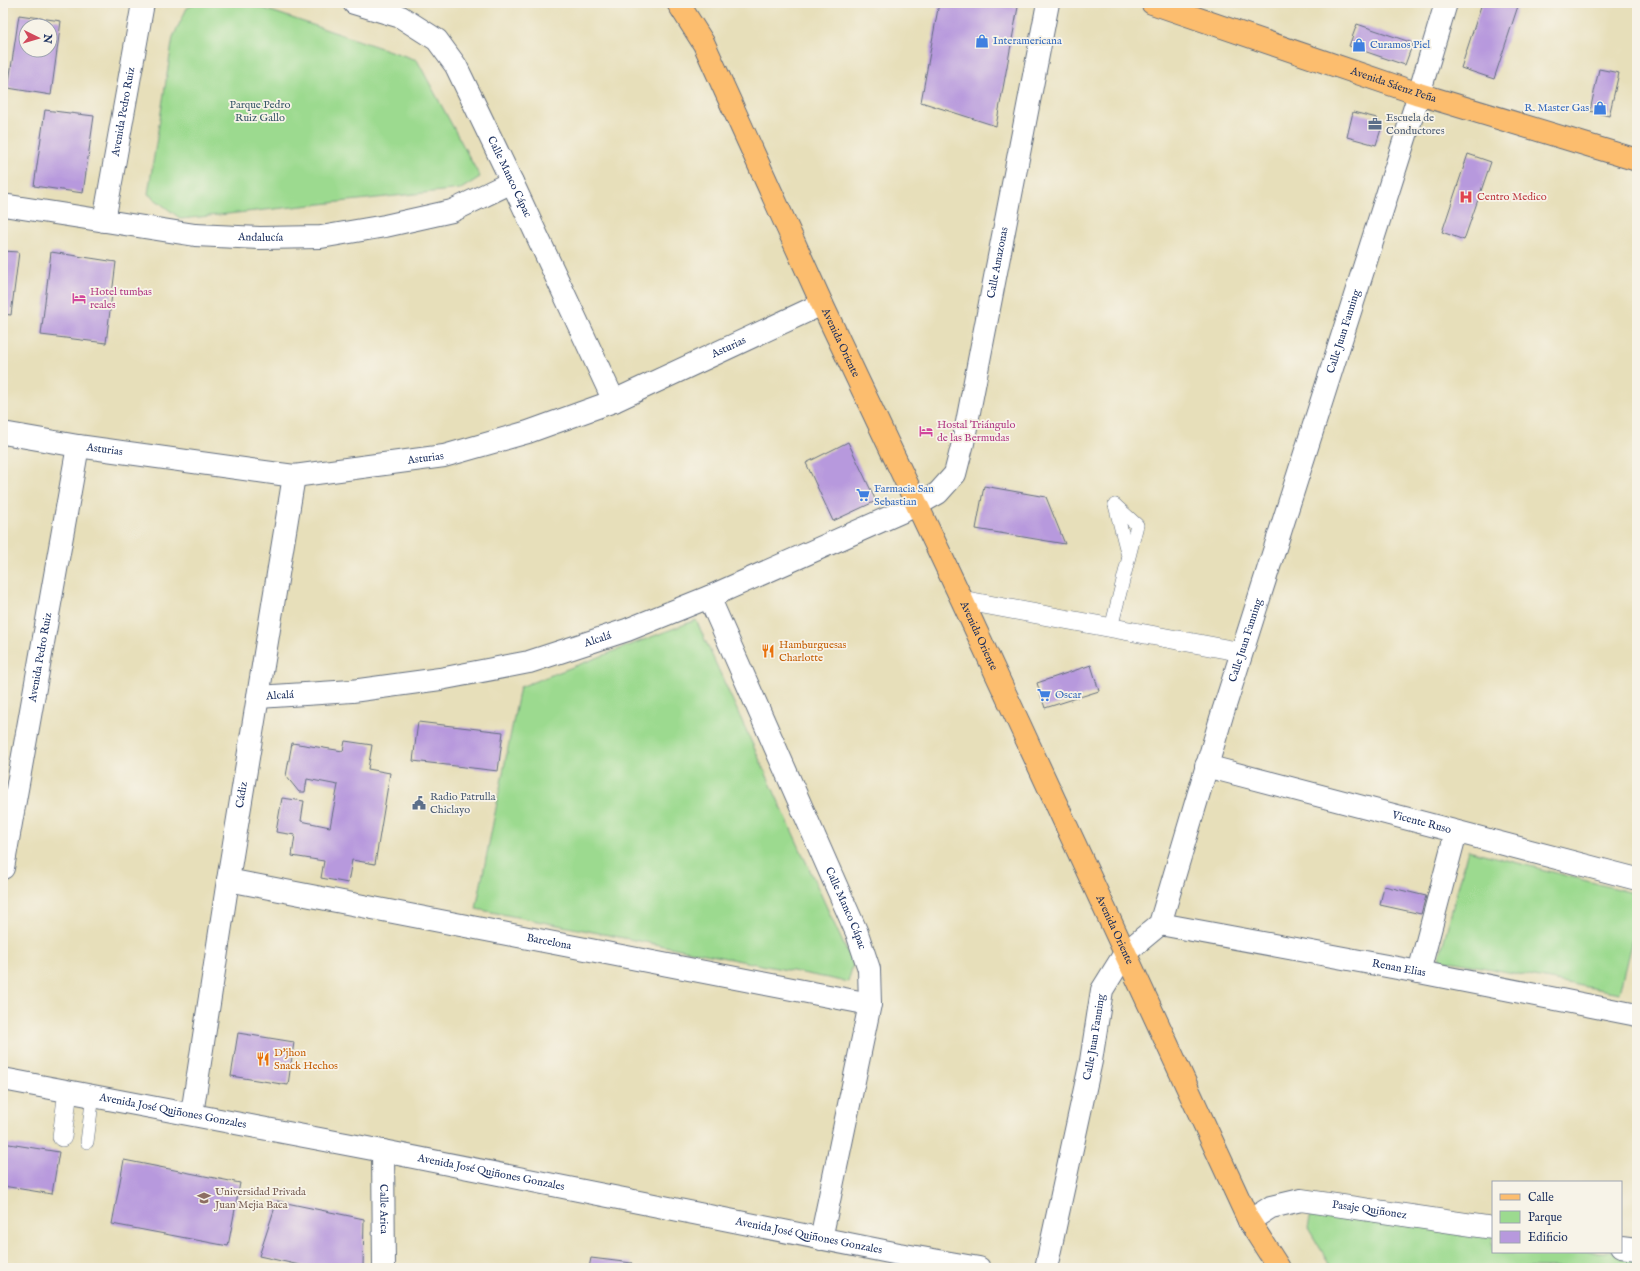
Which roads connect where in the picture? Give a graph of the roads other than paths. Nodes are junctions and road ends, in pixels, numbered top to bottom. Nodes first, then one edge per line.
1 (143, 3) edge
2 (354, 3) edge
3 (678, 3) edge
4 (1048, 3) edge
5 (1152, 3) edge
6 (1446, 3) edge
7 (1419, 94) junction
8 (1637, 160) edge
9 (512, 182) junction
10 (3, 205) edge
11 (104, 221) junction
12 (822, 304) junction
13 (614, 401) junction
14 (3, 433) edge
15 (78, 446) junction
16 (294, 476) junction
17 (917, 505) junction
18 (1129, 557) dead end
19 (709, 597) junction
20 (962, 600) junction
21 (1111, 628) junction
22 (1242, 652) junction
23 (258, 697) junction
24 (1206, 766) junction
25 (1456, 832) junction
26 (6, 836) edge
27 (3, 868) edge
28 (1637, 879) edge
29 (228, 880) junction
30 (1160, 924) junction
31 (1125, 953) junction
32 (1419, 972) junction
33 (870, 1004) junction
34 (1637, 1016) edge
35 (3, 1078) edge
36 (68, 1091) junction
37 (93, 1095) junction
38 (192, 1114) junction
39 (62, 1137) dead end
40 (87, 1142) dead end
41 (383, 1151) junction
42 (1250, 1220) junction
43 (1492, 1228) edge
44 (821, 1239) junction
45 (1622, 1247) edge
46 (1637, 1250) edge
47 (898, 1261) edge
48 (384, 1268) edge
49 (979, 1268) edge
50 (1046, 1268) edge
51 (1279, 1268) edge

1 - 11 street, Avenida Pedro Ruiz
2 - 9 street, Calle Manco Cápac
3 - 12 main road, Avenida Oriente
4 - 17 street, Calle Amazonas
5 - 7 main road, Avenida Sáenz Peña
6 - 7 street, Calle Juan Fanning
7 - 8 main road, Avenida Sáenz Peña
7 - 22 street, Calle Juan Fanning
9 - 11 street, Andalucía
9 - 13 street, Calle Manco Cápac
10 - 11 street, Andalucía
12 - 13 street, Asturias
12 - 17 main road, Avenida Oriente
13 - 16 street, Asturias
14 - 15 street, Asturias
15 - 16 street, Asturias
15 - 26 street, Avenida Pedro Ruiz
16 - 23 street, Cádiz
17 - 19 street, Alcalá
17 - 20 main road, Avenida Oriente
18 - 21 lane
19 - 23 street, Alcalá
19 - 33 street, Calle Manco Cápac
20 - 21 street
20 - 31 main road, Avenida Oriente
21 - 22 street
22 - 24 street, Calle Juan Fanning
23 - 29 street, Cádiz
24 - 25 street, Vicente Ruso
24 - 30 street, Calle Juan Fanning
25 - 28 street, Vicente Ruso
25 - 32 street
26 - 27 street, Avenida Pedro Ruiz
29 - 33 street, Barcelona
29 - 38 street, Cádiz
30 - 31 street, Calle Juan Fanning
30 - 32 street, Renan Elias
31 - 42 main road, Avenida Oriente
31 - 50 street, Calle Juan Fanning
32 - 34 street, Renan Elias
33 - 44 street, Calle Manco Cápac
35 - 36 street, Avenida José Quiñones Gonzales
36 - 37 street, Avenida José Quiñones Gonzales
36 - 39 street
37 - 38 street, Avenida José Quiñones Gonzales
37 - 40 lane
38 - 41 street, Avenida José Quiñones Gonzales
41 - 44 street, Avenida José Quiñones Gonzales
41 - 48 street, Calle Arica
42 - 43 street, Pasaje Quiñonez
42 - 51 main road, Avenida Oriente
44 - 47 street, Avenida José Quiñones Gonzales
45 - 46 street
47 - 49 street, Avenida José Quiñones Gonzales

